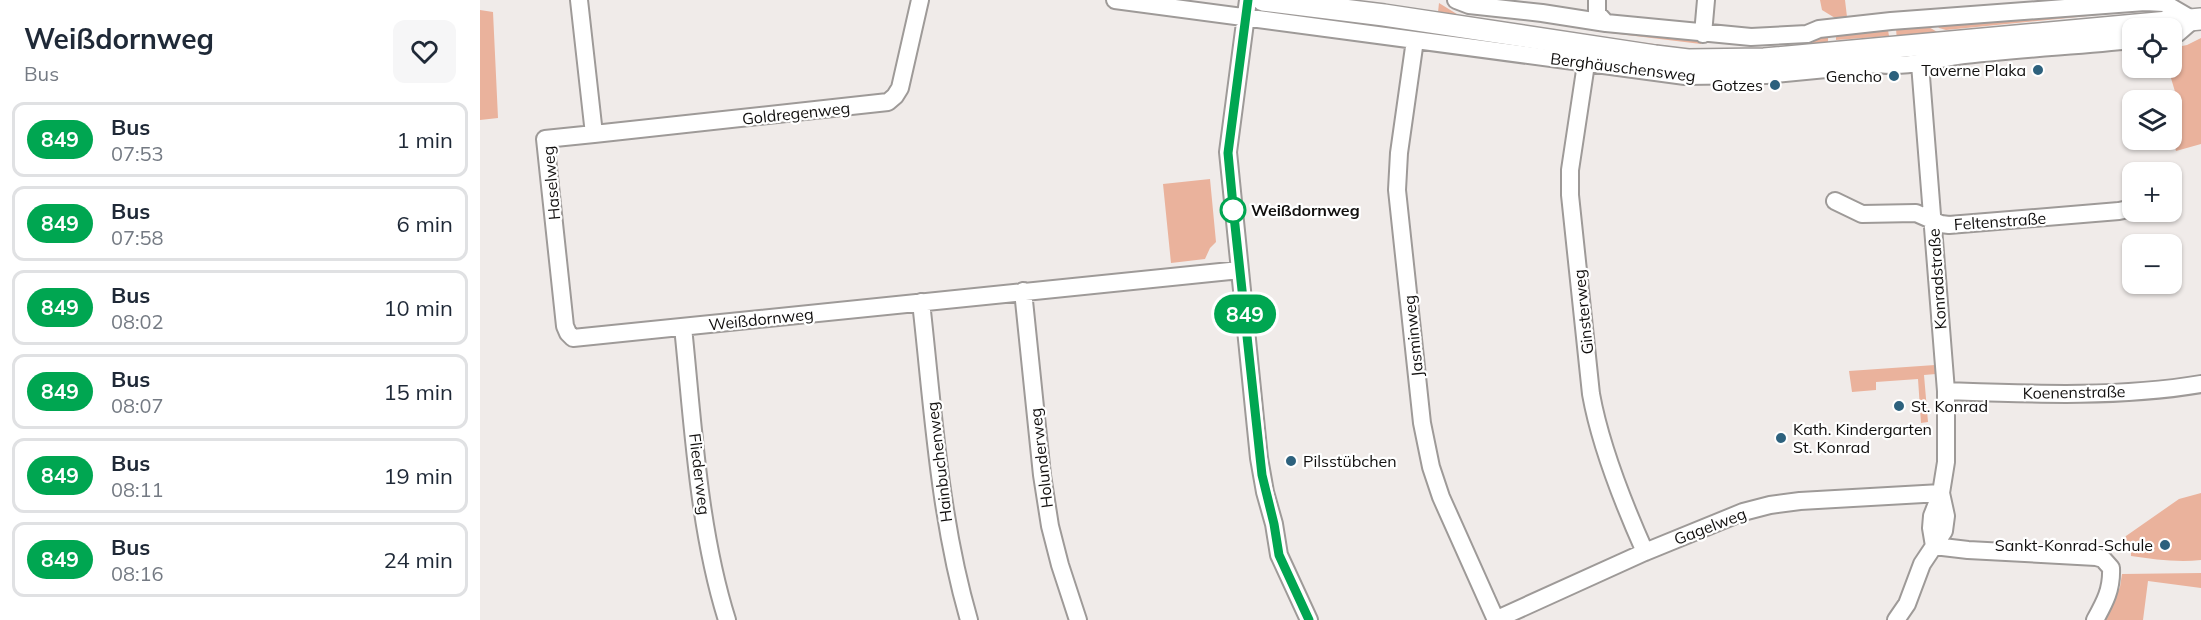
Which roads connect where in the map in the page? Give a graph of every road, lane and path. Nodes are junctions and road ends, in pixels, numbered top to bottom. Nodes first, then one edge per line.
1 (579, 0) edge
2 (920, 0) edge
3 (1114, 0) edge
4 (1248, 0) edge
5 (1263, 0) edge
6 (1456, 0) edge
7 (1597, 0) edge
8 (1707, 0) edge
9 (2191, 16) edge
10 (1245, 17) junction
11 (1606, 23) junction
12 (1703, 34) junction
13 (1415, 40) junction
14 (2122, 41) edge
15 (1586, 64) junction
16 (1920, 64) junction
17 (594, 134) junction
18 (1835, 201) dead end
19 (2122, 211) edge
20 (1932, 221) junction
21 (1240, 270) junction
22 (1023, 291) junction
23 (921, 302) junction
24 (683, 327) junction
25 (570, 336) joint
26 (2201, 384) edge
27 (1946, 391) junction
28 (1941, 493) junction
29 (1934, 546) junction
30 (1645, 552) junction
31 (727, 620) edge
32 (969, 620) edge
33 (1078, 620) edge
34 (1310, 620) edge
35 (1495, 620) edge
36 (1896, 620) edge
37 (2095, 620) edge

1 - 17 street
2 - 17 street, Goldregenweg
3 - 10 street, Berghäuschensweg
4 - 10 street
5 - 9 main road, Berghäuschensweg
6 - 11 street
7 - 11 street
8 - 12 street
9 - 12 street
10 - 13 street, Berghäuschensweg
10 - 21 street
11 - 12 street
13 - 15 street, Berghäuschensweg
13 - 35 street, Jasminweg
14 - 16 street, Berghäuschensweg
15 - 16 street, Berghäuschensweg
15 - 30 street, Ginsterweg
16 - 20 street, Konradstraße
17 - 25 street, Haselweg
18 - 20 street, Feltenstraße
19 - 20 street, Feltenstraße
20 - 27 street, Konradstraße
21 - 22 street, Weißdornweg
21 - 34 street
22 - 23 street, Weißdornweg
22 - 33 street, Holunderweg
23 - 24 street, Weißdornweg
23 - 32 street, Hainbuchenweg
24 - 25 street, Weißdornweg
24 - 31 street, Fliederweg
26 - 27 street, Koenenstraße
27 - 28 street, Konradstraße
28 - 29 street, Konradstraße
28 - 30 street, Gagelweg
29 - 36 street, Konradstraße
29 - 37 street
30 - 35 street, Gagelweg

